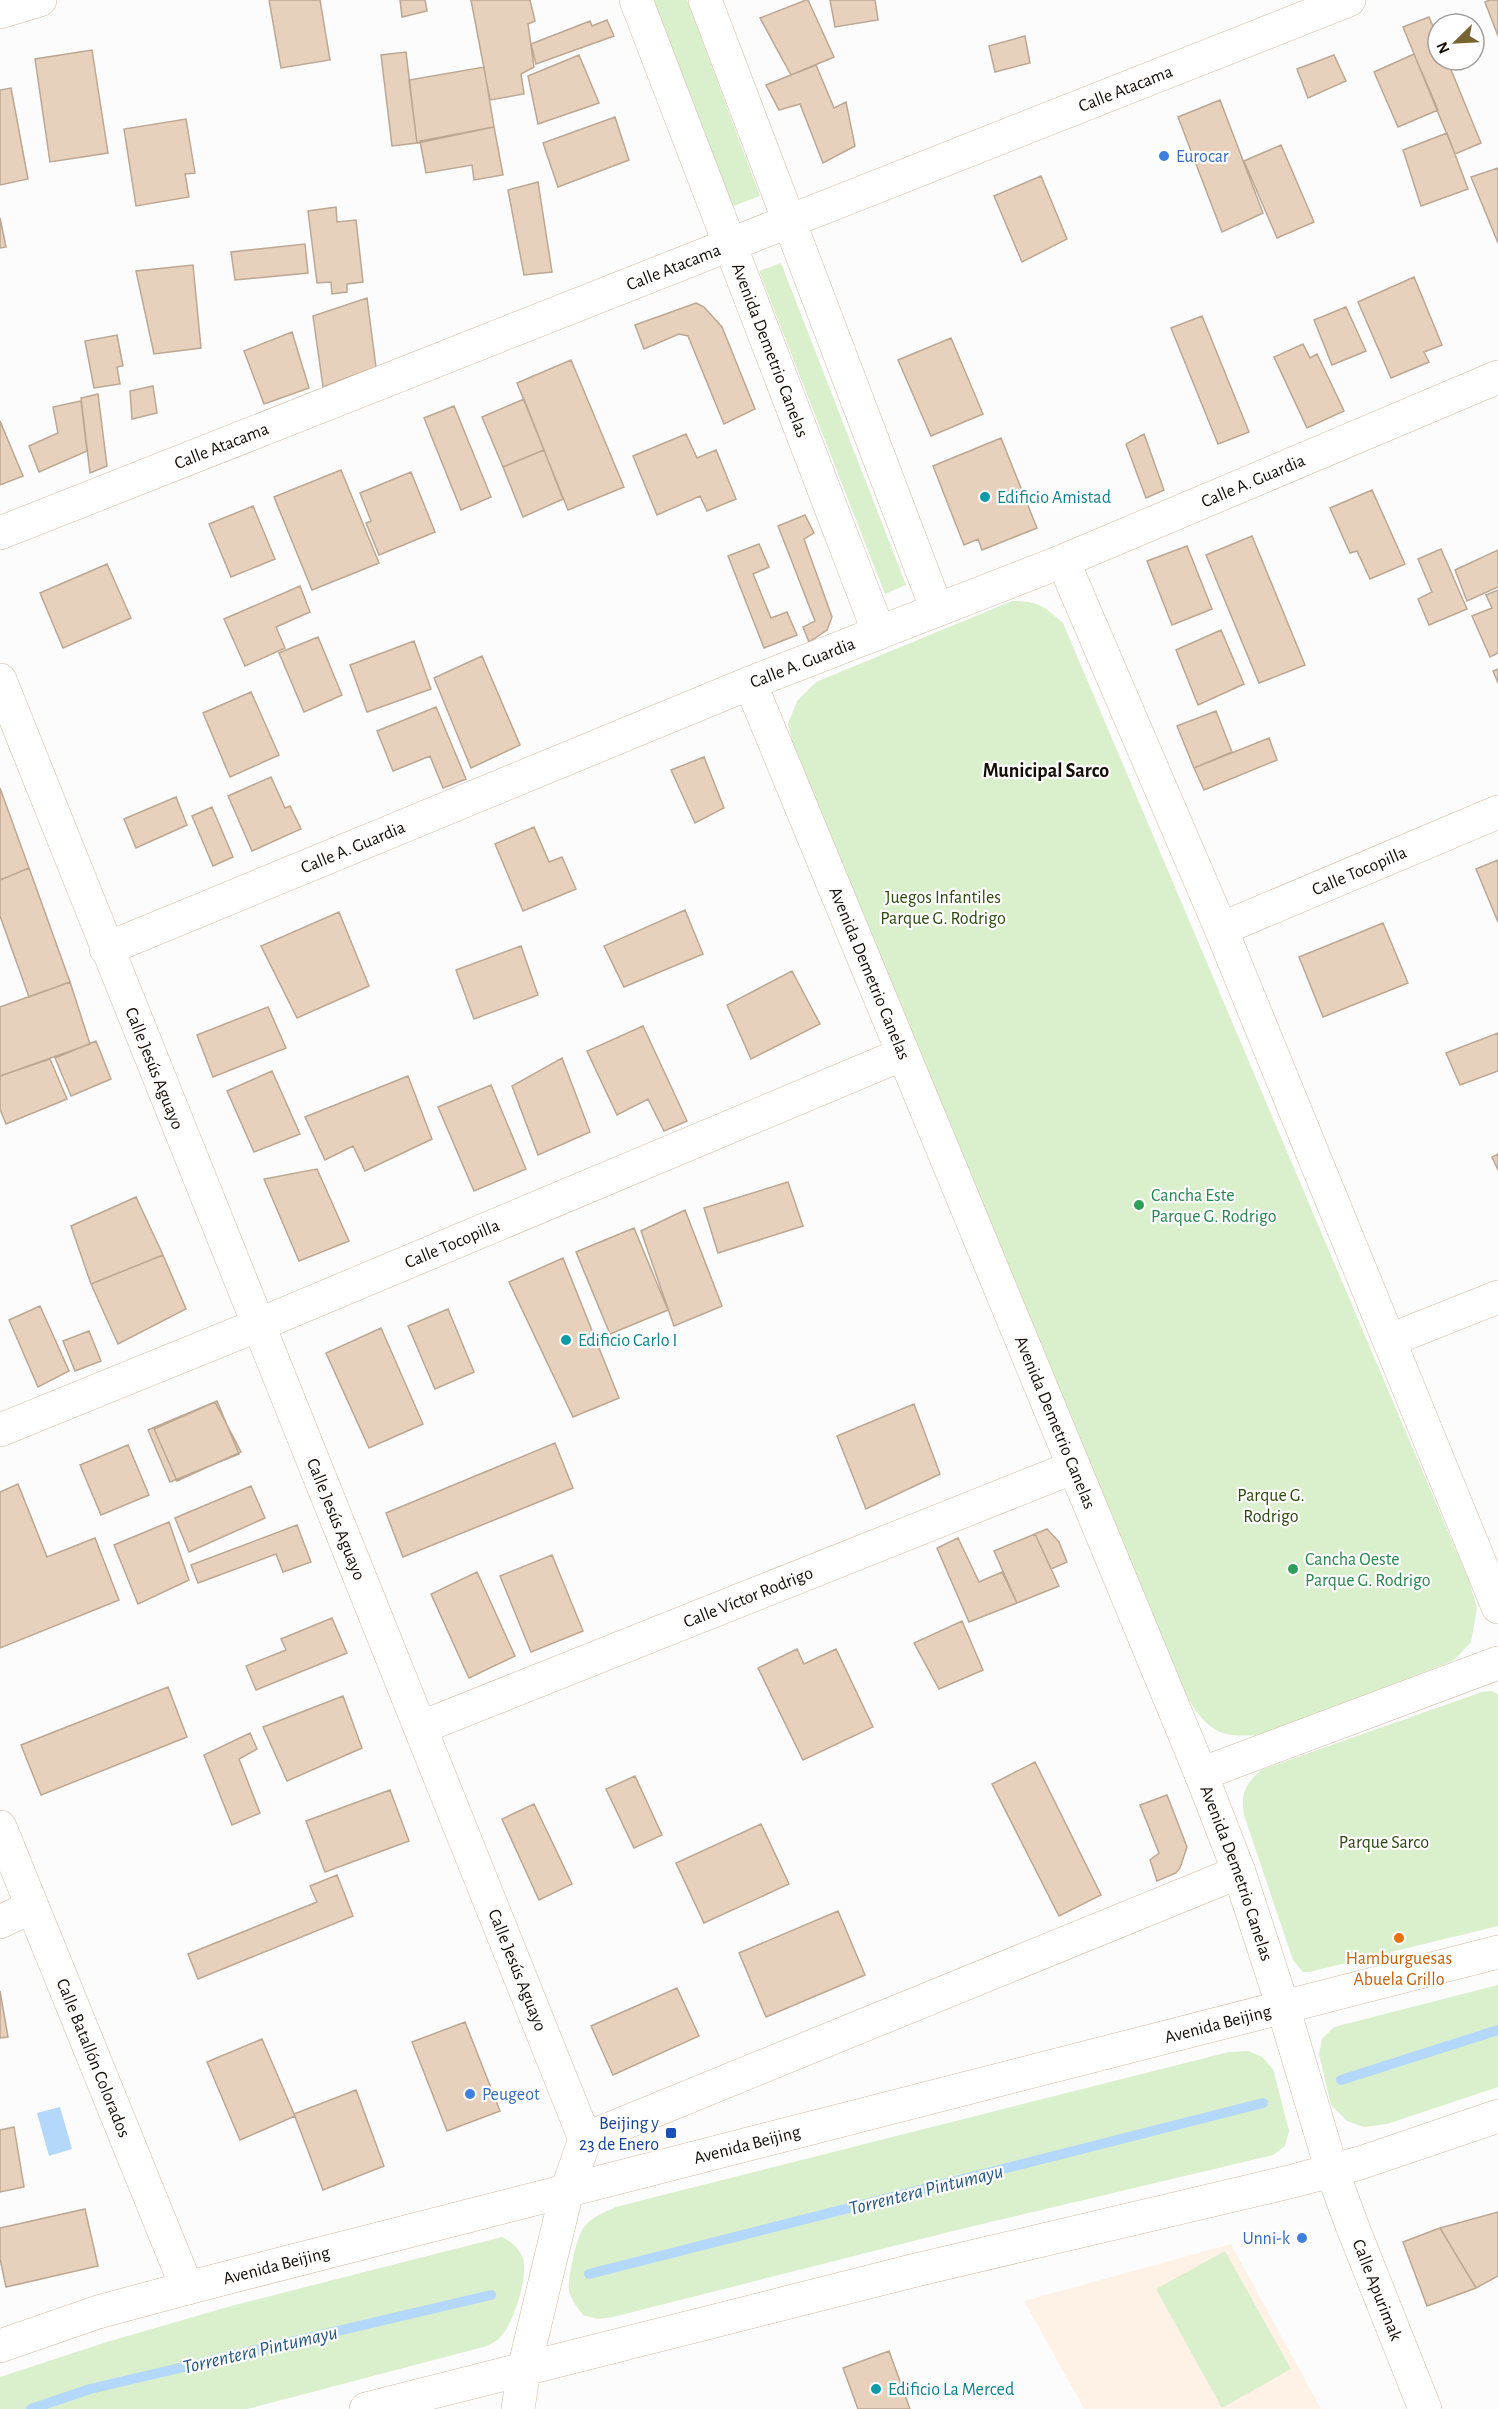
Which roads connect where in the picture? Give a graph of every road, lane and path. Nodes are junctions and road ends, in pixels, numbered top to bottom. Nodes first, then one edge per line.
1 (40, 0) edge
2 (636, 0) edge
3 (705, 0) edge
4 (1349, 0) edge
5 (0, 12) edge
6 (789, 221) junction
7 (730, 244) junction
8 (1498, 377) edge
9 (0, 533) edge
10 (1063, 561) junction
11 (937, 610) junction
12 (879, 633) junction
13 (0, 680) edge
14 (750, 683) junction
15 (1498, 812) edge
16 (1221, 929) junction
17 (106, 948) junction
18 (903, 1054) junction
19 (1498, 1297) edge
20 (258, 1325) junction
21 (1390, 1340) junction
22 (0, 1430) edge
23 (1074, 1467) junction
24 (1498, 1607) edge
25 (1498, 1663) edge
26 (422, 1727) junction
27 (1201, 1774) junction
28 (0, 1827) edge
29 (1239, 1872) junction
30 (31, 1907) junction
31 (0, 1922) edge
32 (1498, 1952) edge
33 (1283, 2007) junction
34 (1498, 2116) edge
35 (585, 2139) junction
36 (1332, 2171) junction
37 (567, 2191) junction
38 (187, 2288) junction
39 (0, 2346) edge
40 (524, 2369) junction
41 (366, 2409) edge
42 (518, 2409) edge
43 (1425, 2409) edge

1 - 5 street
2 - 7 street, Avenida Demetrio Canelas
3 - 6 street
4 - 6 street, Calle Atacama
6 - 7 street, Calle Atacama
6 - 11 street
7 - 9 street, Calle Atacama
7 - 12 street, Avenida Demetrio Canelas
8 - 10 street, Calle A. Guardia
10 - 11 street, Calle A. Guardia
10 - 16 street
11 - 12 street, Calle A. Guardia
12 - 14 street, Calle A. Guardia
13 - 17 street, Calle Jesús Aguayo
14 - 17 street, Calle A. Guardia
14 - 18 street, Avenida Demetrio Canelas
15 - 16 street, Calle Tocopilla
16 - 21 street
17 - 20 street, Calle Jesús Aguayo
18 - 20 street, Calle Tocopilla
18 - 23 street, Avenida Demetrio Canelas
19 - 21 street
20 - 22 street, Calle Tocopilla
20 - 26 street, Calle Jesús Aguayo
21 - 24 street
23 - 26 street, Calle Víctor Rodrigo
23 - 27 street, Avenida Demetrio Canelas
25 - 27 street
26 - 35 street, Calle Jesús Aguayo
27 - 29 street, Avenida Demetrio Canelas
28 - 30 street, Calle Batallón Colorados
29 - 33 street, Avenida Demetrio Canelas
29 - 35 street
30 - 31 street
30 - 38 street, Calle Batallón Colorados
32 - 33 street, Avenida Beijing
33 - 36 street, Avenida Demetrio Canelas
33 - 37 street, Avenida Beijing
34 - 36 street
35 - 37 street
36 - 40 street
36 - 43 street, Calle Apurimak
37 - 38 street, Avenida Beijing
37 - 40 street
38 - 39 street, Avenida Beijing
40 - 41 street
40 - 42 street

